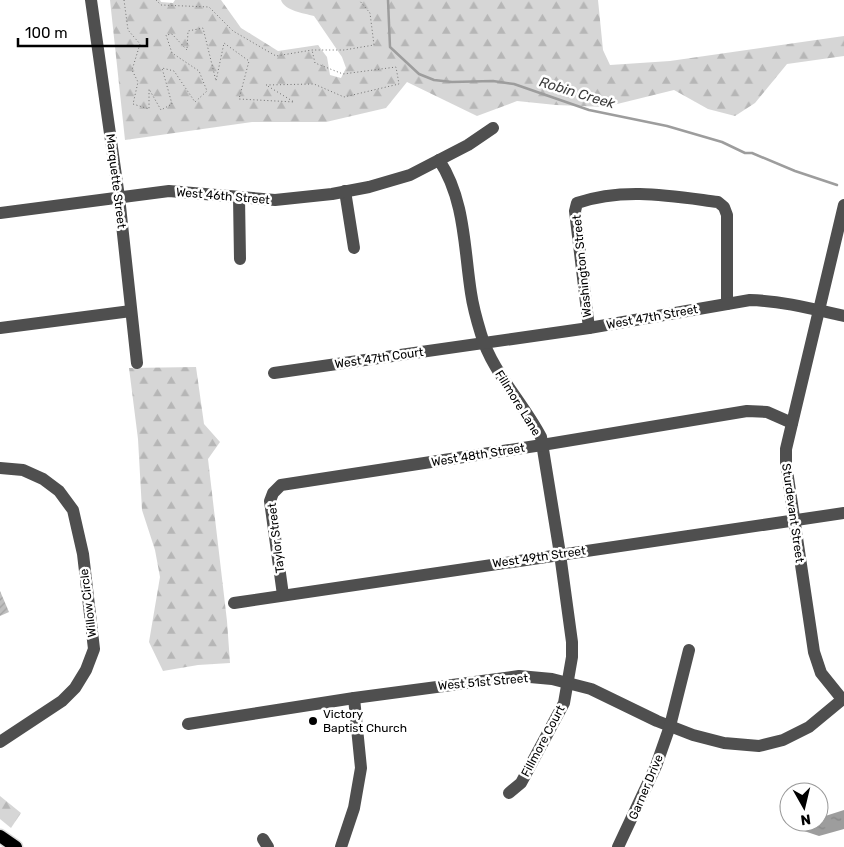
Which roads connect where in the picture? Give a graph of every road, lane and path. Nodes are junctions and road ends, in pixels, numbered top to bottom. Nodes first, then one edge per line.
1 (91, 0) edge
2 (124, 0) edge
3 (156, 0) edge
4 (359, 0) edge
5 (312, 50) junction
6 (493, 128) dead end
7 (439, 160) junction
8 (346, 191) junction
9 (119, 197) junction
10 (239, 197) junction
11 (844, 205) edge
12 (0, 213) edge
13 (354, 248) dead end
14 (240, 259) dead end
15 (727, 304) junction
16 (818, 310) junction
17 (131, 311) junction
18 (844, 316) edge
19 (0, 328) edge
20 (589, 328) junction
21 (485, 343) junction
22 (137, 363) dead end
23 (274, 373) dead end
24 (792, 423) junction
25 (542, 445) junction
26 (0, 468) edge
27 (281, 485) joint
28 (844, 512) edge
29 (794, 519) junction
30 (560, 554) junction
31 (283, 595) junction
32 (234, 603) dead end
33 (689, 650) dead end
34 (569, 683) junction
35 (354, 698) junction
36 (843, 698) edge
37 (188, 724) dead end
38 (670, 726) junction
39 (0, 742) edge
40 (508, 793) dead end
41 (0, 836) edge
42 (16, 847) edge
43 (341, 847) edge
44 (618, 847) edge

1 - 9 street, Marquette Street
2 - 5 path
3 - 5 path
4 - 5 path
6 - 7 street, West 46th Street
7 - 8 street, West 46th Street
7 - 21 street, Fillmore Lane
8 - 10 street, West 46th Street
8 - 13 street
9 - 10 street, West 46th Street
9 - 12 street, West 46th Street
9 - 17 street, Marquette Street
10 - 14 street
11 - 16 street, Sturdevant Street
15 - 16 street, West 47th Street
15 - 20 street, West 47th Street
15 - 20 street, Washington Street
16 - 18 street, West 47th Street
16 - 24 street, Sturdevant Street
17 - 19 street
17 - 22 street, Marquette Street
20 - 21 street, West 47th Street
21 - 23 street, West 47th Court
21 - 25 street, Fillmore Lane
24 - 25 street, West 48th Street
24 - 29 street, Sturdevant Street
25 - 27 street, West 48th Street
25 - 30 street, Fillmore Lane
26 - 39 street, Willow Circle
27 - 31 street, Taylor Street
28 - 29 street, West 49th Street
29 - 30 street, West 49th Street
29 - 36 street, Sturdevant Street
30 - 31 street, West 49th Street
30 - 34 street, Fillmore Lane
31 - 32 street, West 49th Street
33 - 38 street, Garner Drive
34 - 35 street, West 51st Street
34 - 38 street, West 51st Street
34 - 40 street, Fillmore Court
35 - 37 street, West 51st Street
35 - 43 street
36 - 38 street, West 51st Street
38 - 44 street, Garner Drive
41 - 42 main road

